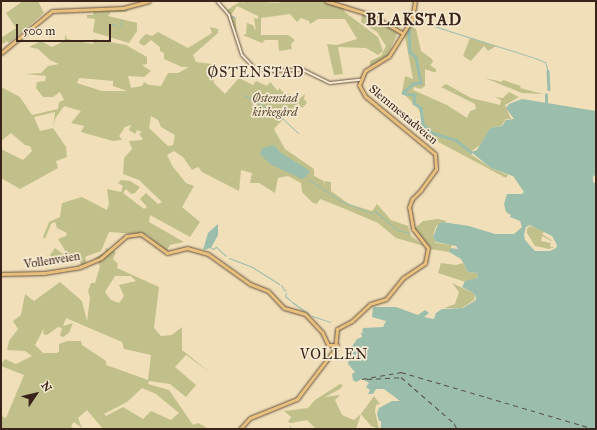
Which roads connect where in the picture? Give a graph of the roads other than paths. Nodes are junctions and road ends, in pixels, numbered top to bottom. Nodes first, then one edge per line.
1 (149, 1) edge
2 (217, 1) edge
3 (326, 1) edge
4 (415, 1) edge
5 (402, 33) junction
6 (1, 53) edge
7 (358, 81) junction
8 (1, 274) edge
9 (337, 345) junction
10 (240, 429) edge

1 - 6 main road
2 - 7 street
3 - 5 main road
4 - 5 main road, Slemmestadveien
5 - 7 main road, Slemmestadveien
7 - 9 main road, Slemmestadveien
8 - 9 main road, Vollenveien
9 - 10 main road, Slemmestadveien

